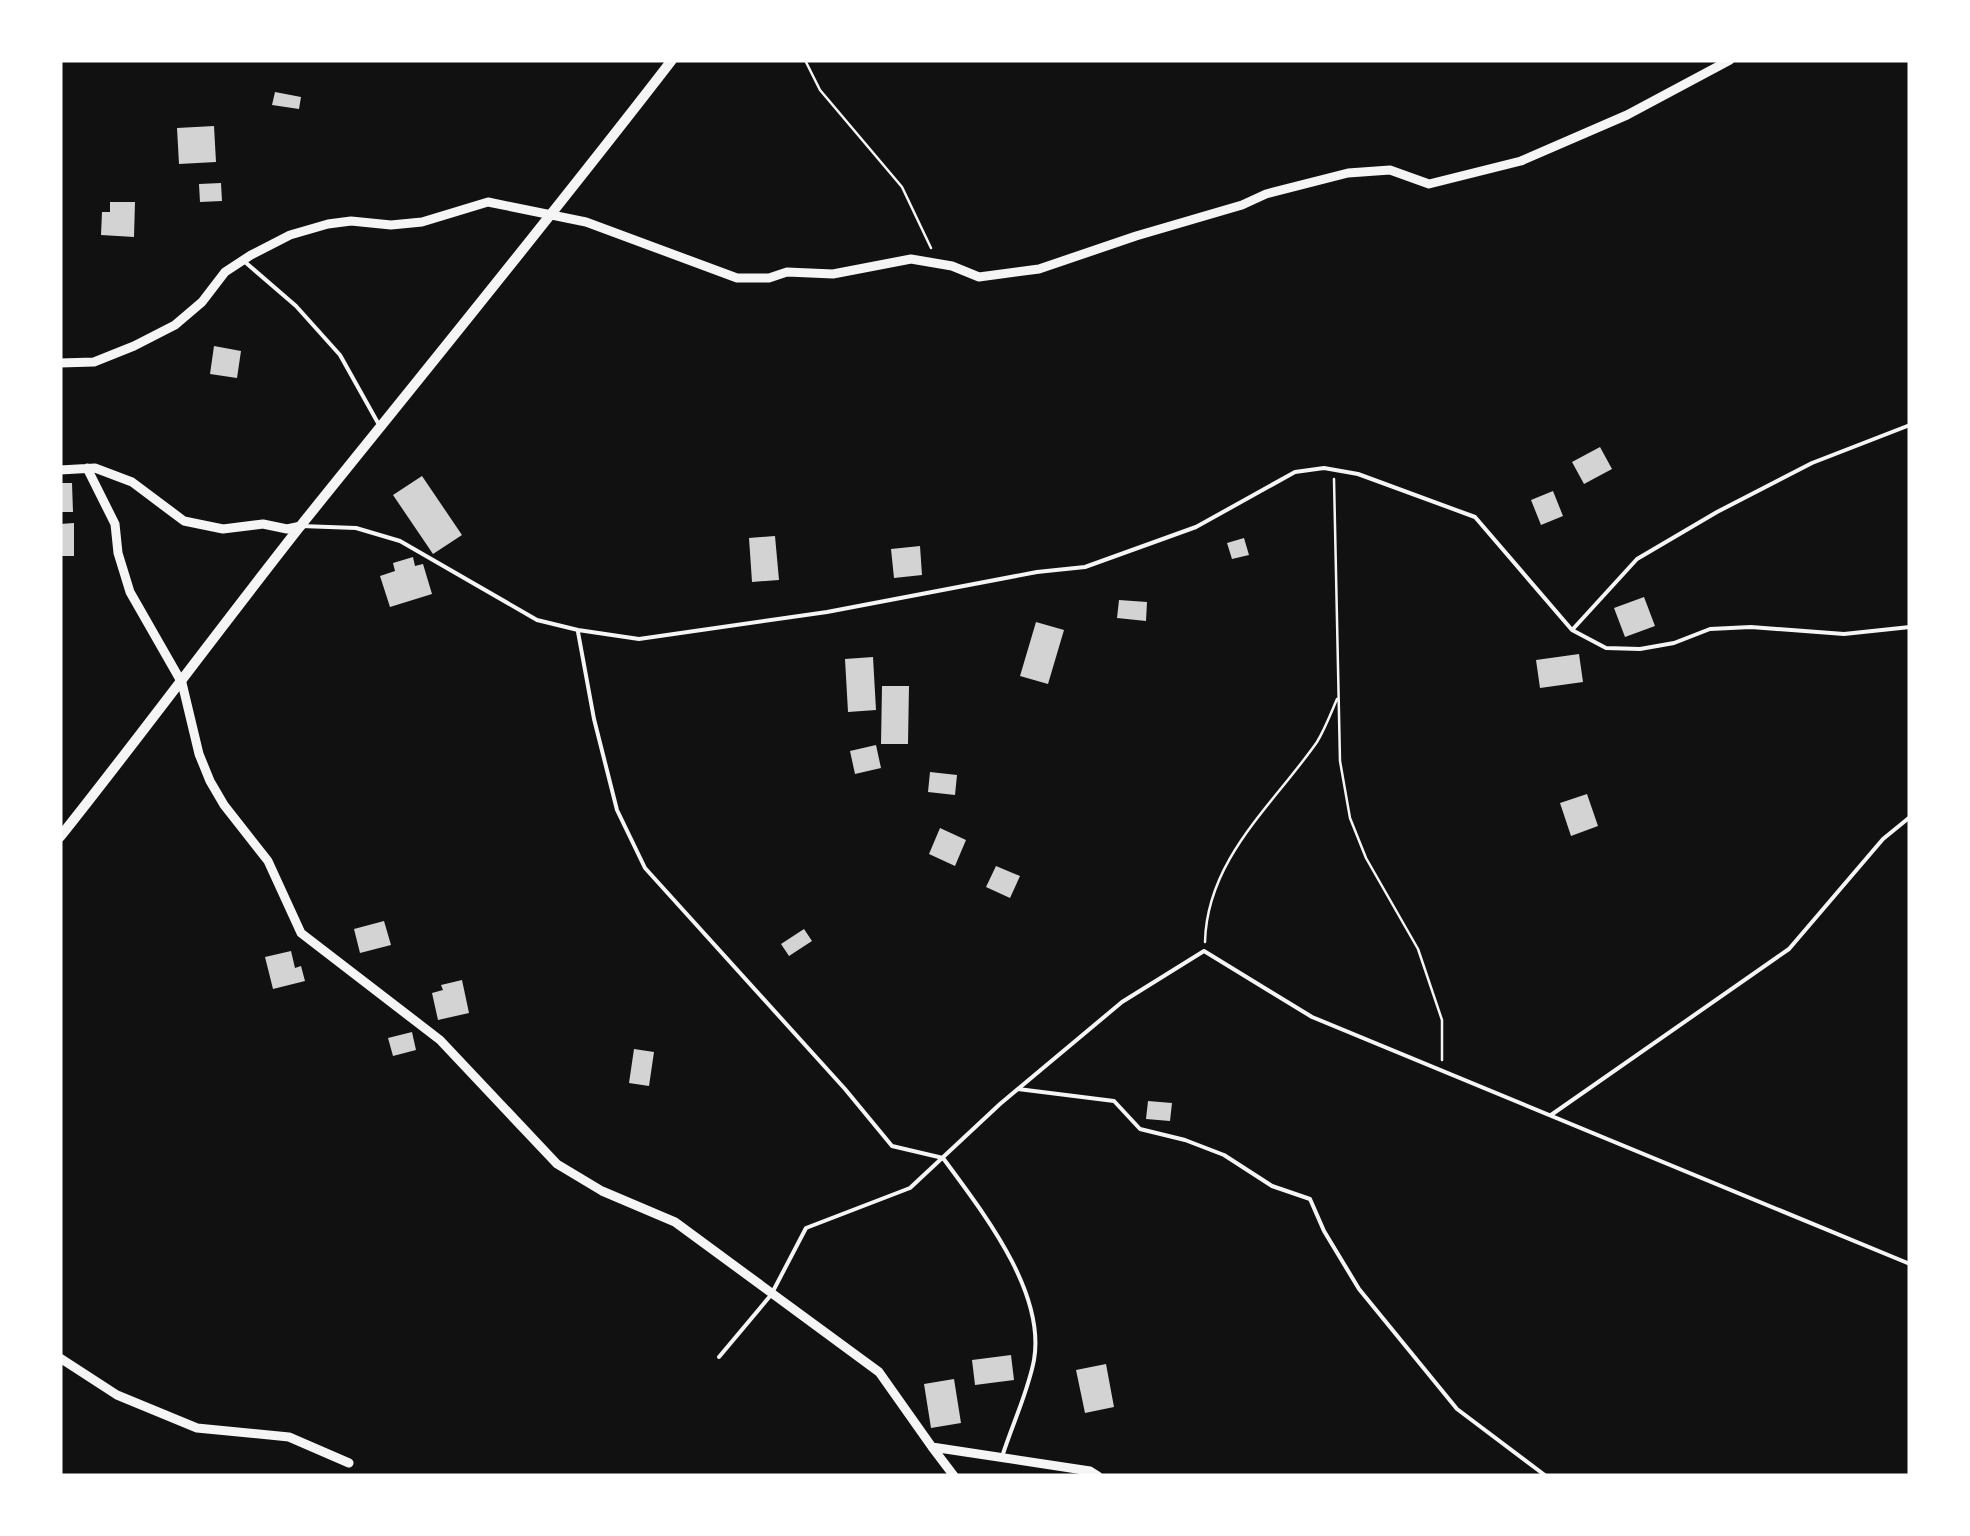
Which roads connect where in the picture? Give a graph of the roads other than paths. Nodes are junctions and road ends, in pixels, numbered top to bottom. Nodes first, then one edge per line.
1 (672, 60) edge
2 (1730, 60) edge
3 (552, 217) junction
4 (243, 260) junction
5 (60, 363) edge
6 (1910, 425) edge
7 (380, 427) junction
8 (86, 468) junction
9 (60, 470) edge
10 (301, 526) junction
11 (1910, 627) edge
12 (578, 630) junction
13 (1572, 630) junction
14 (182, 683) junction
15 (1910, 817) edge
16 (60, 837) edge
17 (1018, 1089) junction
18 (1550, 1116) junction
19 (943, 1158) junction
20 (1910, 1264) edge
21 (771, 1295) junction
22 (718, 1357) dead end
23 (60, 1358) edge
24 (932, 1448) junction
25 (1002, 1456) junction
26 (349, 1463) dead end
27 (954, 1476) edge
28 (1098, 1476) edge
29 (1546, 1476) edge

1 - 3 street
2 - 3 street
3 - 4 street
3 - 7 street
4 - 5 street
4 - 7 lane
6 - 13 lane
7 - 10 street
8 - 9 street
8 - 10 street
8 - 14 street
10 - 12 lane
10 - 14 street
11 - 13 lane
12 - 13 lane
12 - 19 lane
14 - 16 street
14 - 21 street
15 - 18 lane
17 - 18 lane
17 - 19 lane
17 - 29 lane
18 - 20 lane
19 - 21 lane
19 - 25 lane
21 - 22 lane
21 - 24 street
23 - 26 street
24 - 25 street
24 - 27 street
25 - 28 street

